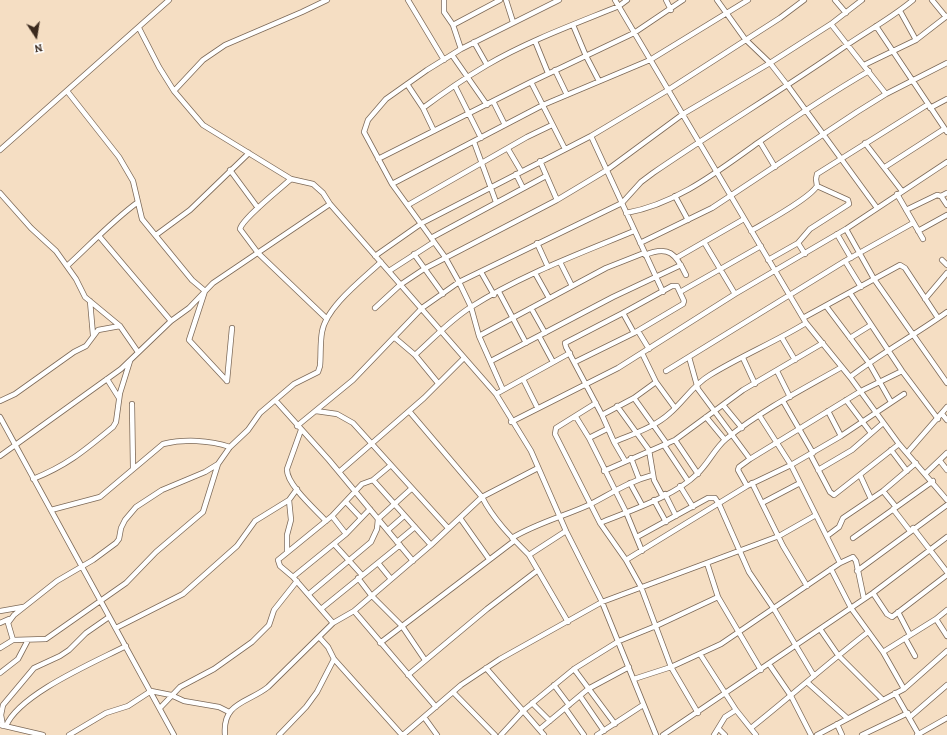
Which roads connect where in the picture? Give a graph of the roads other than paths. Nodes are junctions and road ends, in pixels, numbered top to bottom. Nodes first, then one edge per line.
1 (169, 0) edge
2 (327, 0) edge
3 (408, 0) edge
4 (444, 0) edge
5 (500, 0) edge
6 (506, 0) edge
7 (558, 0) edge
8 (615, 0) edge
9 (627, 0) edge
10 (666, 0) edge
11 (683, 0) edge
12 (717, 0) edge
13 (748, 0) edge
14 (804, 0) edge
15 (835, 0) edge
16 (862, 0) edge
17 (913, 0) edge
18 (932, 0) edge
19 (619, 6) junction
20 (671, 10) junction
21 (900, 11) junction
22 (846, 13) junction
23 (727, 14) junction
24 (946, 17) edge
25 (513, 22) junction
26 (831, 24) junction
27 (453, 25) junction
28 (573, 25) junction
29 (876, 26) junction
30 (138, 28) junction
31 (634, 33) junction
32 (745, 39) junction
33 (916, 40) junction
34 (535, 41) junction
35 (474, 42) junction
36 (849, 44) junction
37 (461, 49) junction
38 (892, 52) junction
39 (452, 55) junction
40 (586, 56) junction
41 (444, 60) junction
42 (650, 60) junction
43 (770, 63) junction
44 (947, 63) edge
45 (487, 65) junction
46 (864, 65) junction
47 (555, 70) junction
48 (868, 71) junction
49 (548, 73) junction
50 (468, 78) junction
51 (912, 81) junction
52 (531, 82) junction
53 (599, 82) junction
54 (407, 84) junction
55 (455, 86) junction
56 (788, 86) junction
57 (174, 90) junction
58 (668, 90) junction
59 (67, 91) junction
60 (567, 94) junction
61 (886, 94) junction
62 (947, 99) edge
63 (493, 101) junction
64 (487, 105) junction
65 (543, 105) junction
66 (928, 106) junction
67 (423, 108) junction
68 (806, 110) junction
69 (469, 114) junction
70 (683, 114) junction
71 (505, 125) junction
72 (552, 125) junction
73 (946, 130) edge
74 (434, 131) junction
75 (824, 135) junction
76 (591, 136) junction
77 (481, 138) junction
78 (474, 142) junction
79 (760, 142) junction
80 (700, 143) junction
81 (866, 143) junction
82 (508, 148) junction
83 (564, 149) junction
84 (0, 150) edge
85 (249, 153) junction
86 (378, 159) junction
87 (841, 159) junction
88 (540, 161) junction
89 (947, 162) edge
90 (481, 165) junction
91 (775, 167) junction
92 (885, 167) junction
93 (230, 170) junction
94 (607, 170) junction
95 (521, 171) junction
96 (718, 172) junction
97 (516, 174) junction
98 (546, 176) junction
99 (292, 179) junction
100 (392, 184) junction
101 (817, 186) junction
102 (490, 188) junction
103 (523, 188) junction
104 (902, 191) junction
105 (0, 193) edge
106 (947, 193) edge
107 (897, 194) junction
108 (675, 196) junction
109 (731, 196) junction
110 (941, 196) junction
111 (556, 200) junction
112 (138, 202) junction
113 (496, 202) junction
114 (622, 203) junction
115 (330, 204) junction
116 (408, 205) junction
117 (947, 205) edge
118 (258, 208) junction
119 (877, 208) junction
120 (906, 210) junction
121 (626, 213) junction
122 (947, 215) edge
123 (744, 219) junction
124 (688, 220) junction
125 (422, 223) junction
126 (913, 223) junction
127 (846, 229) junction
128 (634, 231) junction
129 (751, 231) junction
130 (918, 231) junction
131 (837, 234) junction
132 (156, 235) junction
133 (99, 236) junction
134 (923, 239) dead end
135 (432, 240) junction
136 (704, 242) junction
137 (537, 243) junction
138 (640, 243) junction
139 (798, 243) junction
140 (761, 246) junction
141 (859, 252) junction
142 (258, 253) junction
143 (414, 254) junction
144 (645, 254) junction
145 (805, 254) junction
146 (375, 256) junction
147 (445, 257) junction
148 (678, 257) junction
149 (851, 258) junction
150 (768, 260) junction
151 (942, 260) dead end
152 (845, 261) junction
153 (381, 262) junction
154 (560, 262) junction
155 (681, 265) junction
156 (947, 265) edge
157 (67, 266) junction
158 (548, 267) junction
159 (424, 269) junction
160 (720, 269) junction
161 (389, 271) junction
162 (774, 271) junction
163 (481, 272) junction
164 (535, 273) junction
165 (947, 273) edge
166 (686, 275) dead end
167 (655, 277) junction
168 (874, 279) junction
169 (460, 282) junction
170 (400, 285) junction
171 (572, 286) junction
172 (861, 287) junction
173 (205, 291) junction
174 (499, 292) junction
175 (663, 292) junction
176 (680, 292) junction
177 (850, 293) junction
178 (443, 294) junction
179 (735, 294) junction
180 (494, 295) junction
181 (789, 296) junction
182 (549, 298) junction
183 (925, 299) junction
184 (90, 300) junction
185 (826, 306) junction
186 (471, 307) junction
187 (375, 308) dead end
188 (422, 308) junction
189 (531, 308) junction
190 (947, 312) edge
191 (624, 313) junction
192 (513, 318) junction
193 (938, 318) junction
194 (327, 319) junction
195 (804, 321) junction
196 (171, 322) junction
197 (872, 325) junction
198 (120, 326) junction
199 (232, 328) dead end
200 (440, 331) junction
201 (636, 332) junction
202 (546, 333) junction
203 (93, 335) junction
204 (479, 336) junction
205 (539, 336) junction
206 (914, 336) junction
207 (395, 338) junction
208 (782, 338) junction
209 (850, 338) junction
210 (526, 343) junction
211 (823, 343) junction
212 (649, 349) junction
213 (887, 350) junction
214 (138, 352) junction
215 (570, 354) junction
216 (642, 354) junction
217 (415, 355) junction
218 (689, 356) junction
219 (463, 358) junction
220 (743, 358) junction
221 (795, 360) junction
222 (130, 361) junction
223 (491, 361) junction
224 (553, 362) junction
225 (574, 362) junction
226 (868, 363) junction
227 (842, 367) junction
228 (666, 370) dead end
229 (777, 371) junction
230 (902, 371) junction
231 (850, 377) junction
232 (107, 379) junction
233 (523, 379) junction
234 (656, 382) junction
235 (880, 382) junction
236 (438, 383) junction
237 (947, 383) edge
238 (586, 384) junction
239 (755, 384) junction
240 (697, 385) junction
241 (504, 390) junction
242 (861, 391) junction
243 (496, 394) junction
244 (904, 394) dead end
245 (790, 397) junction
246 (119, 398) junction
247 (634, 398) junction
248 (846, 400) junction
249 (0, 401) edge
250 (276, 401) junction
251 (783, 401) junction
252 (891, 402) junction
253 (596, 403) junction
254 (132, 404) dead end
255 (723, 405) junction
256 (617, 406) junction
257 (538, 407) junction
258 (947, 407) edge
259 (675, 408) junction
260 (316, 411) junction
261 (409, 411) junction
262 (714, 411) junction
263 (828, 411) junction
264 (876, 412) junction
265 (942, 414) junction
266 (602, 415) junction
267 (759, 415) junction
268 (0, 416) edge
269 (576, 417) junction
270 (706, 417) junction
271 (938, 419) junction
272 (947, 420) edge
273 (511, 422) junction
274 (863, 422) junction
275 (883, 423) junction
276 (654, 425) junction
277 (299, 428) junction
278 (607, 428) junction
279 (742, 428) junction
280 (800, 428) junction
281 (636, 433) junction
282 (871, 433) junction
283 (733, 434) junction
284 (841, 436) junction
285 (589, 438) junction
286 (675, 440) junction
287 (725, 440) junction
288 (614, 442) junction
289 (776, 442) junction
290 (371, 444) junction
291 (666, 444) junction
292 (899, 444) junction
293 (16, 445) junction
294 (230, 447) junction
295 (649, 450) junction
296 (891, 450) junction
297 (908, 453) junction
298 (811, 454) junction
299 (947, 454) edge
300 (0, 456) edge
301 (631, 458) junction
302 (750, 459) junction
303 (940, 460) junction
304 (626, 461) junction
305 (916, 463) junction
306 (218, 464) junction
307 (391, 465) junction
308 (791, 465) junction
309 (133, 468) junction
310 (538, 468) junction
311 (818, 470) junction
312 (907, 470) junction
313 (947, 470) edge
314 (604, 471) junction
315 (339, 472) junction
316 (698, 474) junction
317 (926, 474) junction
318 (653, 475) junction
319 (860, 475) junction
320 (33, 479) junction
321 (639, 479) junction
322 (374, 480) junction
323 (688, 481) junction
324 (933, 481) junction
325 (630, 482) junction
326 (800, 483) junction
327 (749, 485) junction
328 (680, 486) junction
329 (297, 489) junction
330 (411, 489) junction
331 (615, 490) junction
332 (883, 491) junction
333 (356, 492) junction
334 (664, 495) junction
335 (946, 496) edge
336 (482, 498) junction
337 (871, 499) junction
338 (289, 500) junction
339 (654, 500) junction
340 (346, 502) junction
341 (762, 503) junction
342 (394, 504) junction
343 (591, 504) junction
344 (719, 504) junction
345 (642, 505) junction
346 (947, 505) edge
347 (693, 507) junction
348 (895, 508) junction
349 (370, 509) junction
350 (51, 510) junction
351 (626, 512) junction
352 (816, 515) junction
353 (332, 516) junction
354 (404, 516) junction
355 (560, 516) junction
356 (676, 516) junction
357 (361, 518) junction
358 (460, 518) junction
359 (378, 519) junction
360 (326, 521) junction
361 (666, 522) junction
362 (600, 523) junction
363 (415, 527) junction
364 (448, 528) junction
365 (388, 530) junction
366 (911, 530) junction
367 (566, 531) junction
368 (346, 534) junction
369 (779, 536) junction
370 (827, 536) junction
371 (947, 536) edge
372 (637, 538) junction
373 (853, 538) dead end
374 (513, 540) junction
375 (399, 543) junction
376 (334, 544) junction
377 (431, 546) junction
378 (642, 550) junction
379 (931, 550) junction
380 (287, 551) junction
381 (739, 551) junction
382 (529, 555) junction
383 (489, 559) junction
384 (626, 560) junction
385 (413, 561) junction
386 (349, 562) junction
387 (378, 563) junction
388 (707, 563) junction
389 (840, 563) junction
390 (81, 566) junction
391 (831, 569) junction
392 (538, 570) junction
393 (857, 571) junction
394 (947, 574) edge
395 (360, 577) junction
396 (295, 579) junction
397 (391, 579) junction
398 (807, 586) junction
399 (641, 587) junction
400 (873, 593) junction
401 (309, 594) junction
402 (371, 595) junction
403 (718, 597) junction
404 (864, 599) junction
405 (101, 601) junction
406 (602, 602) junction
407 (25, 607) junction
408 (851, 608) junction
409 (321, 609) junction
410 (774, 609) junction
411 (947, 610) edge
412 (0, 611) edge
413 (354, 612) junction
414 (898, 612) junction
415 (109, 617) junction
416 (11, 618) junction
417 (936, 619) junction
418 (568, 622) junction
419 (0, 623) edge
420 (333, 623) junction
421 (402, 626) junction
422 (656, 626) junction
423 (116, 628) junction
424 (820, 629) junction
425 (868, 632) junction
426 (739, 633) junction
427 (910, 635) junction
428 (947, 636) edge
429 (319, 637) junction
430 (905, 638) junction
431 (13, 640) junction
432 (28, 640) junction
433 (619, 641) junction
434 (380, 643) junction
435 (126, 646) junction
436 (796, 646) junction
437 (0, 648) edge
438 (947, 651) edge
439 (883, 652) junction
440 (700, 654) junction
441 (838, 655) junction
442 (915, 656) dead end
443 (334, 659) junction
444 (425, 660) junction
445 (769, 664) junction
446 (629, 667) junction
447 (671, 667) junction
448 (486, 668) junction
449 (574, 669) junction
450 (761, 670) junction
451 (0, 673) edge
452 (408, 675) junction
453 (814, 676) junction
454 (634, 679) junction
455 (808, 683) junction
456 (554, 685) junction
457 (947, 685) edge
458 (588, 689) junction
459 (904, 689) junction
460 (151, 691) junction
461 (453, 692) junction
462 (895, 693) junction
463 (726, 694) junction
464 (171, 695) junction
465 (580, 696) junction
466 (791, 696) junction
467 (882, 700) junction
468 (532, 703) junction
469 (644, 705) junction
470 (567, 706) junction
471 (436, 707) junction
472 (160, 708) junction
473 (524, 710) junction
474 (736, 710) junction
475 (229, 712) junction
476 (698, 713) junction
477 (909, 715) junction
478 (424, 717) junction
479 (847, 718) junction
480 (947, 718) edge
481 (550, 721) junction
482 (615, 724) junction
483 (837, 724) junction
484 (3, 726) edge
485 (751, 728) junction
486 (540, 729) junction
487 (719, 729) junction
488 (604, 731) junction
489 (43, 735) edge
490 (69, 735) edge
491 (174, 735) edge
492 (225, 735) edge
493 (279, 735) edge
494 (402, 735) edge
495 (437, 735) edge
496 (495, 735) edge
497 (501, 735) edge
498 (544, 735) edge
499 (584, 735) edge
500 (597, 735) edge
501 (656, 735) edge
502 (663, 735) edge
503 (714, 735) edge
504 (725, 735) edge
505 (756, 735) edge
506 (812, 735) edge
507 (817, 735) edge
508 (842, 735) edge
509 (862, 735) edge
510 (918, 735) edge

1 - 30 street
2 - 57 street
3 - 41 street
4 - 27 street
5 - 27 street
6 - 25 street
7 - 25 street
8 - 19 street
9 - 19 street
10 - 20 street
11 - 20 street
12 - 23 street
13 - 23 street
14 - 32 street
15 - 22 street
16 - 22 street
17 - 21 street
18 - 24 street
19 - 28 street
19 - 31 street
20 - 31 street
21 - 29 street
21 - 33 street
22 - 26 street
23 - 32 street
23 - 42 street
24 - 33 street
25 - 35 street
26 - 36 street
26 - 43 street
27 - 37 street
28 - 34 street
28 - 40 street
29 - 36 street
29 - 38 street
30 - 57 street
30 - 59 street
31 - 40 street
31 - 42 street
32 - 43 street
32 - 58 street
33 - 38 street
34 - 45 street
34 - 49 street
35 - 37 street
35 - 45 street
36 - 46 street
36 - 56 street
37 - 39 street
38 - 46 street
38 - 51 street
39 - 41 street
39 - 50 street
40 - 47 street
40 - 53 street
41 - 54 street
42 - 53 street
42 - 58 street
43 - 56 street
43 - 70 street
44 - 51 street
45 - 50 street
46 - 48 street
47 - 49 street
47 - 60 street
48 - 61 street
48 - 68 street
49 - 52 street
50 - 55 street
50 - 64 street
51 - 61 street
51 - 66 street
52 - 63 street
52 - 65 street
53 - 60 street
54 - 67 street
54 - 86 street
55 - 67 street
55 - 69 street
56 - 68 street
56 - 80 street
57 - 85 street
58 - 70 street
58 - 76 street
59 - 84 street
59 - 112 street
60 - 65 street
61 - 75 street
62 - 66 street
63 - 64 street
63 - 71 street
64 - 69 street
65 - 71 street
65 - 72 street
66 - 73 street
66 - 81 street
67 - 74 street
68 - 75 street
68 - 79 street
69 - 74 street
69 - 77 street
70 - 80 street
70 - 94 street
71 - 77 street
72 - 82 street
72 - 83 street
73 - 92 street
74 - 86 street
75 - 87 street
75 - 91 street
76 - 83 street
76 - 94 street
77 - 78 street
78 - 90 street
78 - 100 street
79 - 91 street
79 - 96 street
80 - 96 street
80 - 114 street
81 - 87 street
81 - 92 street
82 - 90 street
82 - 95 street
83 - 88 street
85 - 93 street
85 - 99 street
86 - 100 street
87 - 101 street
87 - 119 street
88 - 95 street
88 - 98 street
89 - 104 street
90 - 102 street
90 - 116 street
91 - 109 street
92 - 104 street
93 - 118 street
93 - 132 street
94 - 111 street
94 - 114 street
95 - 97 street
96 - 108 street
96 - 109 street
97 - 102 street
97 - 103 street
98 - 103 street
98 - 111 street
99 - 115 street
99 - 118 street
100 - 116 street
101 - 129 street
101 - 139 street
102 - 113 street
102 - 125 street
103 - 113 street
104 - 107 street
105 - 157 street
106 - 110 street
107 - 119 street
107 - 120 street
108 - 121 street
108 - 124 street
109 - 123 street
109 - 124 street
110 - 117 street
110 - 120 street
111 - 147 street
112 - 132 street
112 - 133 street
113 - 135 street
114 - 121 street
114 - 137 street
115 - 142 street
115 - 146 street
116 - 125 street
118 - 142 street
119 - 127 street
120 - 126 street
121 - 128 street
122 - 130 street
123 - 129 street
123 - 136 street
124 - 138 street
125 - 135 street
125 - 146 street
126 - 130 street
126 - 141 street
127 - 131 street
127 - 141 street
128 - 138 street
128 - 154 street
129 - 140 street
130 - 134 street
131 - 145 street
131 - 149 street
132 - 173 street
133 - 157 street
133 - 196 street
135 - 143 street
135 - 147 street
136 - 148 street
136 - 160 street
137 - 158 street
137 - 163 street
138 - 144 street
139 - 145 street
139 - 150 street
140 - 150 street
140 - 160 street
141 - 149 street
141 - 168 street
142 - 173 street
142 - 194 street
143 - 159 street
143 - 161 street
144 - 148 street
144 - 167 street
144 - 171 street
145 - 162 street
146 - 153 street
147 - 159 street
147 - 169 street
148 - 155 street
149 - 152 street
150 - 162 street
151 - 156 street
152 - 172 street
152 - 181 street
153 - 161 street
153 - 194 street
154 - 158 street
154 - 171 street
155 - 166 street
155 - 167 street
157 - 184 street
158 - 164 street
159 - 170 street
159 - 178 street
160 - 176 street
160 - 179 street
161 - 170 street
162 - 179 street
162 - 181 street
163 - 169 street
163 - 180 street
164 - 174 street
164 - 182 street
165 - 183 street
167 - 175 street
167 - 202 street
168 - 172 street
168 - 183 street
168 - 206 street
169 - 178 street
169 - 186 street
170 - 187 street
170 - 188 street
171 - 182 street
172 - 177 street
173 - 196 street
173 - 199 street
174 - 180 street
174 - 192 street
175 - 176 street
175 - 191 street
176 - 201 street
177 - 185 street
177 - 197 street
178 - 188 street
179 - 212 street
180 - 186 street
181 - 195 street
181 - 218 street
182 - 189 street
183 - 193 street
184 - 198 street
184 - 203 street
185 - 195 street
185 - 209 street
186 - 200 street
186 - 204 street
188 - 200 street
188 - 207 street
189 - 192 street
189 - 202 street
190 - 193 street
191 - 201 street
191 - 215 street
192 - 204 street
192 - 210 street
193 - 206 street
194 - 250 street
195 - 208 street
195 - 211 street
196 - 214 street
197 - 209 street
197 - 213 street
198 - 203 street
198 - 214 street
200 - 217 street
200 - 219 street
201 - 212 street
201 - 225 street
202 - 205 street
203 - 249 street
204 - 223 street
205 - 210 street
205 - 224 street
206 - 213 street
206 - 237 street
207 - 217 street
207 - 260 street
208 - 220 street
208 - 221 street
209 - 226 street
210 - 223 street
211 - 221 street
211 - 227 street
212 - 216 street
213 - 226 street
213 - 230 street
214 - 222 street
215 - 224 street
215 - 225 street
216 - 234 street
216 - 238 street
217 - 236 street
218 - 228 street
218 - 240 street
219 - 236 street
219 - 243 street
220 - 239 street
220 - 240 street
221 - 229 street
222 - 232 street
222 - 246 street
223 - 241 street
224 - 233 street
225 - 238 street
226 - 231 street
226 - 235 street
227 - 231 street
227 - 245 street
229 - 239 street
229 - 245 street
230 - 235 street
230 - 271 street
231 - 242 street
232 - 246 street
232 - 293 street
233 - 241 street
233 - 257 street
234 - 247 street
234 - 259 street
235 - 242 street
235 - 252 street
236 - 261 street
238 - 253 street
238 - 257 street
239 - 255 street
240 - 259 street
240 - 262 street
241 - 243 street
242 - 248 street
242 - 264 street
243 - 273 street
244 - 252 street
245 - 251 street
246 - 320 street
247 - 256 street
247 - 276 street
248 - 263 street
248 - 274 street
250 - 277 street
250 - 294 street
251 - 267 street
251 - 280 street
252 - 264 street
253 - 266 street
253 - 269 street
254 - 309 street
255 - 262 street
255 - 279 street
256 - 266 street
256 - 281 street
257 - 273 street
258 - 265 street
259 - 276 street
260 - 277 street
260 - 290 street
261 - 290 street
261 - 336 street
262 - 270 street
262 - 283 street
263 - 280 street
263 - 284 street
264 - 274 street
264 - 275 street
265 - 271 street
265 - 272 street
266 - 278 street
267 - 279 street
267 - 289 street
268 - 293 street
269 - 285 street
269 - 343 street
270 - 286 street
270 - 287 street
271 - 297 street
273 - 310 street
274 - 282 street
274 - 284 street
275 - 282 street
275 - 292 street
276 - 281 street
276 - 291 street
277 - 315 street
277 - 329 street
278 - 285 street
278 - 288 street
279 - 283 street
280 - 289 street
280 - 298 street
281 - 288 street
281 - 295 street
282 - 311 street
283 - 287 street
283 - 302 street
284 - 298 street
285 - 314 street
286 - 291 street
286 - 316 street
287 - 316 street
288 - 304 street
289 - 302 street
289 - 308 street
290 - 307 street
290 - 315 street
291 - 295 street
291 - 323 street
292 - 296 street
292 - 297 street
293 - 300 street
293 - 320 street
294 - 306 street
294 - 309 street
295 - 301 street
295 - 318 street
296 - 312 street
296 - 319 street
297 - 305 street
298 - 308 street
298 - 311 street
299 - 303 street
301 - 304 street
301 - 321 street
302 - 327 street
303 - 313 street
303 - 317 street
304 - 314 street
305 - 312 street
305 - 317 street
306 - 390 street
306 - 405 street
307 - 322 street
307 - 330 street
308 - 326 street
308 - 327 street
309 - 350 street
310 - 336 street
310 - 355 street
311 - 319 street
312 - 332 street
314 - 331 street
315 - 333 street
316 - 323 street
317 - 324 street
318 - 321 street
318 - 334 street
319 - 337 street
320 - 350 street
321 - 325 street
322 - 333 street
322 - 342 street
323 - 328 street
324 - 335 street
324 - 348 street
325 - 331 street
325 - 345 street
326 - 341 street
326 - 352 street
327 - 341 street
327 - 344 street
328 - 334 street
328 - 347 street
329 - 338 street
329 - 360 street
330 - 342 street
330 - 364 street
331 - 343 street
331 - 351 street
332 - 337 street
332 - 348 street
333 - 340 street
333 - 349 street
334 - 339 street
334 - 356 street
336 - 358 street
336 - 374 street
337 - 370 street
338 - 380 street
338 - 423 street
339 - 345 street
339 - 361 street
340 - 353 street
340 - 357 street
341 - 369 street
342 - 354 street
342 - 359 street
343 - 355 street
343 - 362 street
344 - 347 street
344 - 378 street
344 - 381 street
345 - 351 street
346 - 366 street
347 - 356 street
348 - 366 street
348 - 373 street
349 - 357 street
349 - 359 street
350 - 390 street
351 - 362 street
351 - 372 street
352 - 369 street
352 - 370 street
353 - 360 street
353 - 368 street
354 - 363 street
354 - 365 street
355 - 367 street
355 - 374 street
356 - 361 street
357 - 368 street
358 - 364 street
358 - 383 street
359 - 365 street
359 - 386 street
360 - 380 street
361 - 372 street
362 - 384 street
363 - 375 street
363 - 377 street
364 - 377 street
365 - 375 street
366 - 379 street
366 - 393 street
367 - 382 street
367 - 406 street
368 - 376 street
369 - 381 street
369 - 398 street
370 - 389 street
371 - 379 street
372 - 378 street
374 - 382 street
374 - 383 street
375 - 385 street
375 - 387 street
376 - 386 street
376 - 396 street
377 - 385 street
378 - 384 street
379 - 394 street
379 - 400 street
380 - 396 street
381 - 388 street
381 - 410 street
382 - 392 street
383 - 421 street
384 - 399 street
385 - 397 street
386 - 395 street
386 - 401 street
387 - 395 street
387 - 397 street
388 - 399 street
388 - 403 street
389 - 391 street
389 - 393 street
390 - 405 street
390 - 407 street
391 - 398 street
391 - 408 street
392 - 418 street
392 - 444 street
393 - 404 street
394 - 414 street
395 - 402 street
395 - 409 street
396 - 401 street
396 - 464 street
397 - 402 street
398 - 410 street
399 - 406 street
399 - 422 street
400 - 404 street
400 - 414 street
401 - 409 street
402 - 413 street
402 - 421 street
403 - 422 street
403 - 426 street
404 - 408 street
405 - 415 street
405 - 432 street
406 - 418 street
406 - 433 street
407 - 412 street
407 - 416 street
408 - 424 street
408 - 425 street
409 - 420 street
410 - 426 street
410 - 436 street
411 - 417 street
413 - 420 street
413 - 434 street
414 - 427 street
415 - 423 street
415 - 484 street
416 - 419 street
416 - 431 street
417 - 427 street
417 - 428 street
418 - 448 street
420 - 429 street
421 - 434 street
421 - 444 street
422 - 433 street
422 - 447 street
423 - 435 street
424 - 436 street
424 - 441 street
425 - 439 street
425 - 441 street
426 - 440 street
426 - 450 street
427 - 430 street
429 - 443 street
429 - 475 street
430 - 439 street
430 - 442 street
431 - 432 street
431 - 437 street
432 - 451 street
433 - 446 street
433 - 449 street
434 - 452 street
435 - 460 street
435 - 484 street
436 - 445 street
436 - 453 street
438 - 459 street
439 - 459 street
440 - 447 street
440 - 463 street
441 - 453 street
441 - 467 street
443 - 493 street
443 - 494 street
444 - 452 street
445 - 450 street
445 - 466 street
446 - 454 street
446 - 458 street
447 - 454 street
447 - 476 street
448 - 461 street
448 - 473 street
449 - 456 street
449 - 458 street
450 - 463 street
452 - 471 street
453 - 455 street
454 - 469 street
455 - 466 street
455 - 479 street
456 - 468 street
456 - 470 street
457 - 477 street
458 - 465 street
458 - 482 street
459 - 462 street
460 - 464 street
460 - 472 street
460 - 490 street
461 - 471 street
461 - 496 street
462 - 467 street
462 - 477 street
463 - 474 street
463 - 476 street
464 - 472 street
464 - 475 street
465 - 470 street
465 - 488 street
466 - 485 street
466 - 506 street
467 - 479 street
468 - 473 street
468 - 481 street
469 - 482 street
469 - 501 street
470 - 481 street
470 - 499 street
471 - 478 street
472 - 491 street
473 - 486 street
473 - 497 street
474 - 485 street
474 - 487 street
475 - 492 street
476 - 502 street
477 - 509 street
477 - 510 street
478 - 494 street
478 - 495 street
479 - 483 street
480 - 510 street
481 - 486 street
482 - 488 street
483 - 507 street
483 - 508 street
484 - 489 street
485 - 505 street
486 - 498 street
487 - 503 street
487 - 504 street
488 - 500 street

